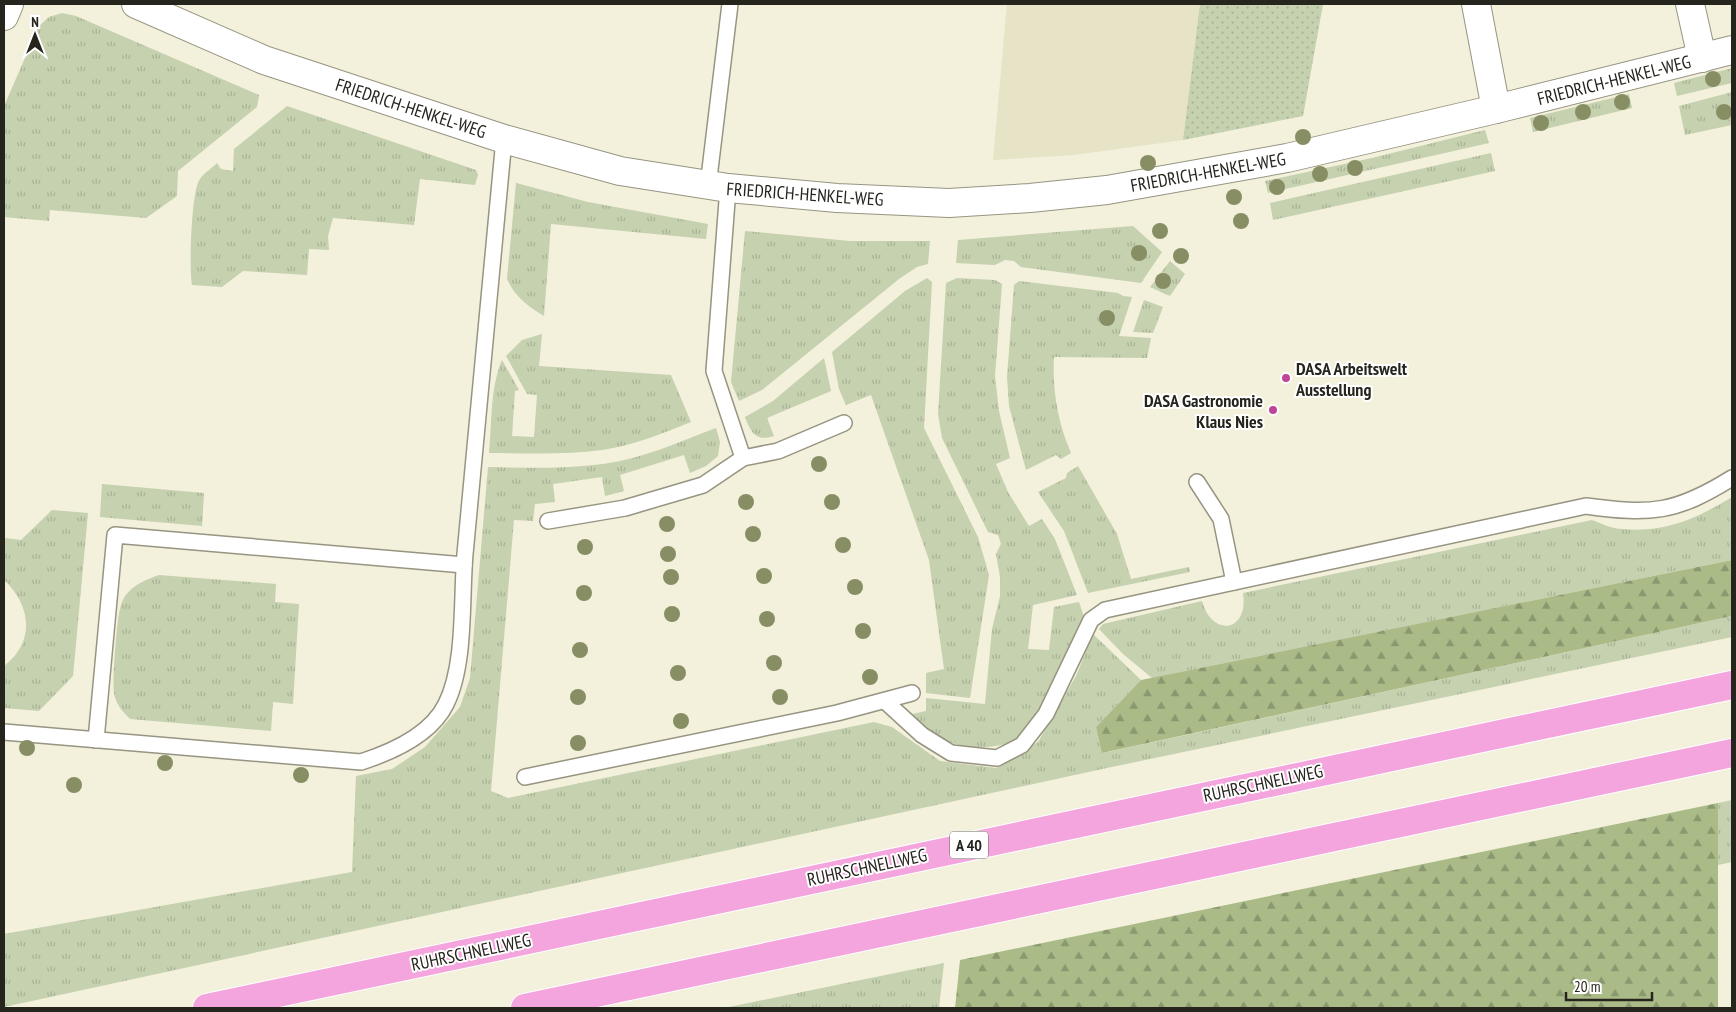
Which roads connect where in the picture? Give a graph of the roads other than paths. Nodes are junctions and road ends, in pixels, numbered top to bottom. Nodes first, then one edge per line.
1 (9, 4) edge
2 (136, 4) edge
3 (730, 4) edge
4 (1476, 4) edge
5 (1690, 4) edge
6 (4, 16) edge
7 (1732, 50) edge
8 (1702, 58) junction
9 (1496, 109) junction
10 (504, 139) junction
11 (718, 187) junction
12 (844, 423) dead end
13 (743, 458) junction
14 (1732, 478) edge
15 (1196, 482) dead end
16 (548, 521) dead end
17 (464, 565) junction
18 (1234, 582) junction
19 (1732, 685) edge
20 (912, 693) dead end
21 (886, 702) junction
22 (4, 732) edge
23 (96, 740) junction
24 (1732, 753) edge
25 (525, 777) dead end
26 (207, 1008) edge
27 (525, 1008) edge

1 - 6 street
2 - 10 street, FRIEDRICH-HENKEL-WEG
3 - 11 lane
4 - 9 street
5 - 8 street
7 - 8 street, FRIEDRICH-HENKEL-WEG
8 - 9 street, FRIEDRICH-HENKEL-WEG
9 - 11 street, FRIEDRICH-HENKEL-WEG
10 - 11 street, FRIEDRICH-HENKEL-WEG
10 - 17 lane
11 - 13 lane
12 - 13 lane
13 - 16 lane
14 - 18 lane
15 - 18 lane
17 - 23 lane
17 - 23 lane
18 - 21 lane
19 - 26 highway, RUHRSCHNELLWEG / A 40
20 - 21 lane
21 - 25 lane
22 - 23 lane
24 - 27 highway

